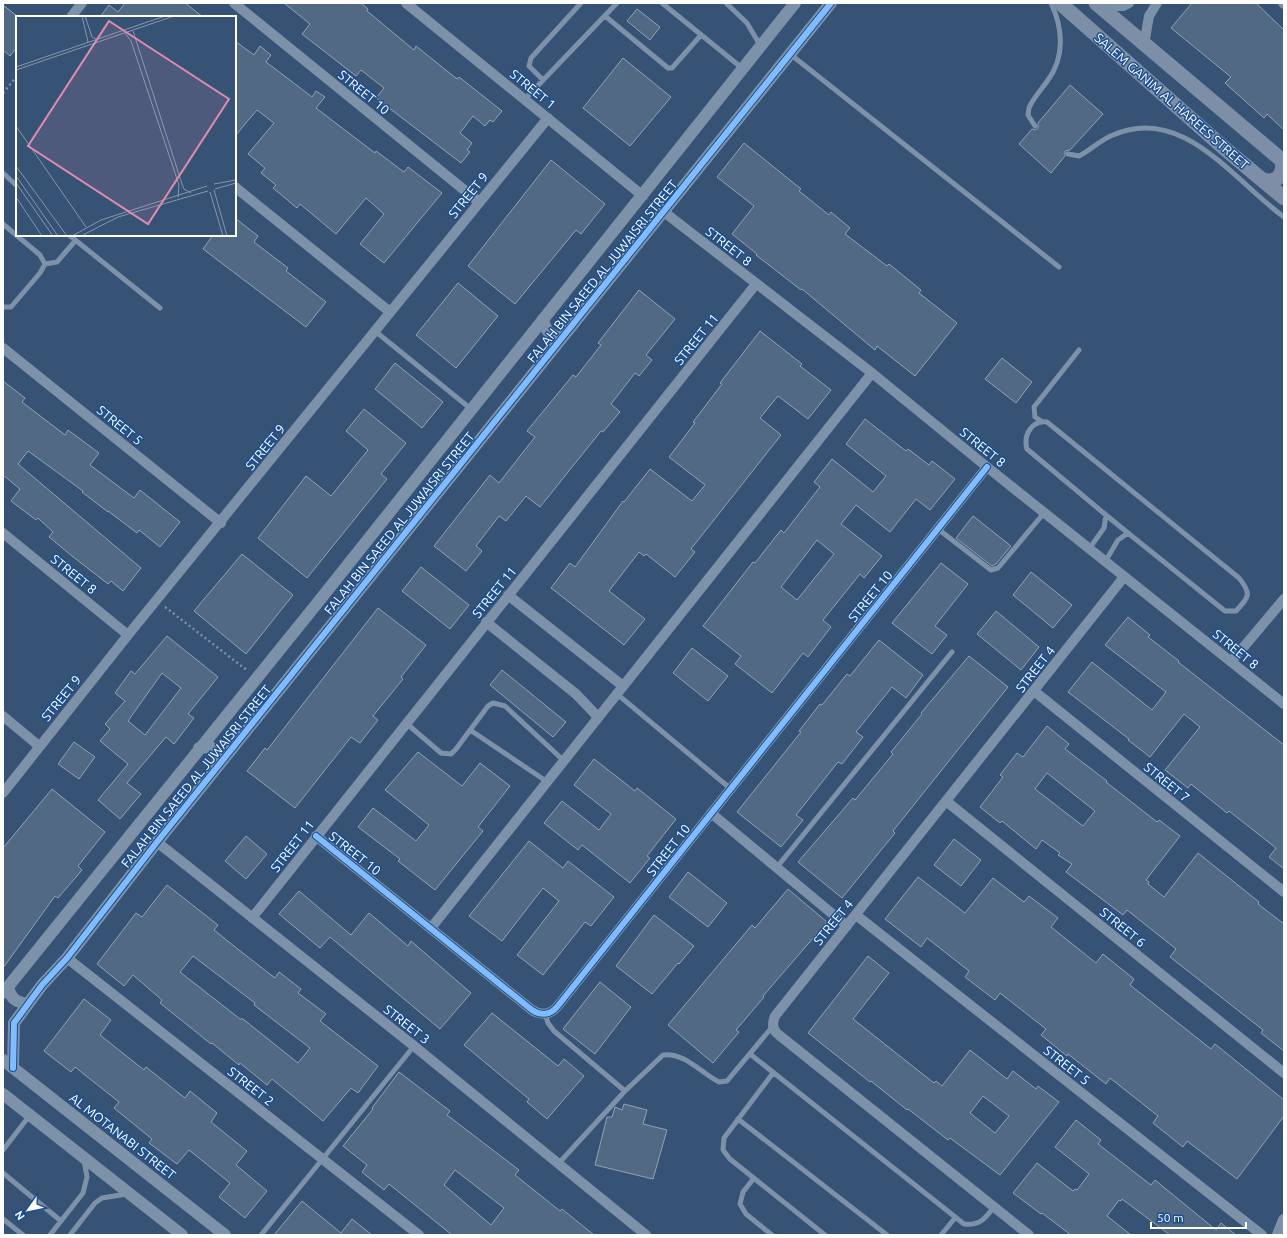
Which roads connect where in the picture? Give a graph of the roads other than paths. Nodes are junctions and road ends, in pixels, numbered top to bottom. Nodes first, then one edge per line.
1 (82, 3) edge
2 (234, 3) edge
3 (406, 3) edge
4 (581, 3) edge
5 (617, 3) edge
6 (662, 3) edge
7 (726, 3) edge
8 (795, 3) edge
9 (831, 3) edge
10 (1051, 3) edge
11 (1060, 3) edge
12 (1129, 3) edge
13 (1157, 3) edge
14 (1098, 5) edge
15 (72, 16) edge
16 (605, 16) junction
17 (701, 35) junction
18 (1144, 45) junction
19 (760, 47) junction
20 (790, 54) junction
21 (743, 69) junction
22 (543, 80) junction
23 (525, 99) junction
24 (548, 118) junction
25 (1035, 126) dead end
26 (1068, 154) dead end
27 (1283, 161) edge
28 (3, 173) edge
29 (1263, 180) junction
30 (16, 185) edge
31 (236, 188) edge
32 (643, 196) junction
33 (1284, 198) edge
34 (479, 202) junction
35 (664, 212) junction
36 (1284, 217) edge
37 (3, 224) edge
38 (16, 235) edge
39 (17, 236) edge
40 (70, 236) edge
41 (75, 241) junction
42 (45, 264) junction
43 (1059, 268) dead end
44 (756, 284) junction
45 (3, 307) edge
46 (160, 308) dead end
47 (390, 312) junction
48 (543, 319) junction
49 (375, 331) junction
50 (562, 338) junction
51 (3, 348) edge
52 (1079, 350) dead end
53 (872, 373) junction
54 (471, 409) junction
55 (1041, 421) junction
56 (987, 467) junction
57 (1044, 513) junction
58 (1106, 515) junction
59 (221, 522) junction
60 (938, 529) junction
61 (3, 533) edge
62 (1128, 533) junction
63 (1089, 549) junction
64 (1105, 562) junction
65 (1124, 577) junction
66 (508, 595) junction
67 (1284, 598) edge
68 (486, 622) junction
69 (128, 635) junction
70 (952, 652) dead end
71 (1231, 662) junction
72 (620, 690) junction
73 (1034, 691) junction
74 (1284, 704) edge
75 (3, 716) edge
76 (598, 717) junction
77 (406, 723) junction
78 (470, 730) junction
79 (39, 746) junction
80 (200, 748) junction
81 (563, 760) junction
82 (216, 768) junction
83 (546, 781) junction
84 (731, 789) junction
85 (3, 793) edge
86 (946, 801) junction
87 (711, 814) junction
88 (316, 836) junction
89 (157, 842) junction
90 (777, 867) junction
91 (1284, 892) edge
92 (856, 915) junction
93 (252, 918) junction
94 (847, 926) junction
95 (431, 928) junction
96 (67, 958) junction
97 (5, 990) edge
98 (28, 1004) junction
99 (545, 1014) junction
100 (773, 1026) junction
101 (414, 1046) junction
102 (750, 1054) junction
103 (3, 1060) edge
104 (13, 1068) junction
105 (773, 1073) junction
106 (1284, 1073) edge
107 (625, 1092) junction
108 (3, 1094) edge
109 (30, 1115) junction
110 (738, 1119) junction
111 (3, 1150) edge
112 (84, 1158) junction
113 (323, 1158) junction
114 (559, 1163) junction
115 (3, 1173) edge
116 (754, 1178) junction
117 (130, 1194) junction
118 (994, 1207) junction
119 (955, 1218) junction
120 (3, 1219) edge
121 (1284, 1220) edge
122 (61, 1221) junction
123 (639, 1233) edge
124 (22, 1235) edge
125 (50, 1235) edge
126 (70, 1235) edge
127 (182, 1235) edge
128 (225, 1235) edge
129 (261, 1235) edge
130 (419, 1235) edge
131 (772, 1235) edge
132 (825, 1235) edge
133 (887, 1235) edge
134 (941, 1235) edge
135 (1029, 1235) edge
136 (1262, 1235) edge
137 (1278, 1235) edge

1 - 15 street
2 - 34 street, STREET 10
3 - 23 street, STREET 1
4 - 22 lane
5 - 16 lane
6 - 17 lane
7 - 19 lane
8 - 19 street, FALAH BIN SAEED AL JUWAISRI STREET
9 - 20 street, FALAH BIN SAEED AL JUWAISRI STREET
10 - 25 lane
11 - 29 main road, SALEM GANIM AL HAREES STREET
12 - 14 street
13 - 18 street
14 - 18 main road, SALEM GANIM AL HAREES STREET
16 - 17 lane
16 - 22 lane
17 - 21 lane
18 - 27 main road, SALEM GANIM AL HAREES STREET
19 - 21 street, FALAH BIN SAEED AL JUWAISRI STREET
20 - 35 street, FALAH BIN SAEED AL JUWAISRI STREET
20 - 43 lane
21 - 32 street, FALAH BIN SAEED AL JUWAISRI STREET
22 - 23 lane
23 - 24 street, STREET 1
24 - 32 street, STREET 1
24 - 34 street, STREET 9
26 - 36 lane
27 - 29 main road
28 - 30 lane
29 - 33 main road, SALEM GANIM AL HAREES STREET
31 - 47 street
32 - 48 street, FALAH BIN SAEED AL JUWAISRI STREET
34 - 47 street, STREET 9
35 - 44 street, STREET 8
35 - 50 street, FALAH BIN SAEED AL JUWAISRI STREET
37 - 38 lane
39 - 42 lane
40 - 41 lane
41 - 42 lane
41 - 46 lane
42 - 45 lane
44 - 53 street, STREET 8
44 - 66 street, STREET 11
47 - 49 street, STREET 9
48 - 50 street
48 - 54 street, FALAH BIN SAEED AL JUWAISRI STREET
49 - 54 lane
49 - 59 street, STREET 9
50 - 82 street, FALAH BIN SAEED AL JUWAISRI STREET
51 - 59 street, STREET 5
52 - 55 lane
53 - 56 street, STREET 8
53 - 72 street
54 - 80 street, FALAH BIN SAEED AL JUWAISRI STREET
55 - 58 lane
55 - 62 lane
56 - 57 street, STREET 8
56 - 60 street, STREET 10
57 - 60 lane
57 - 63 street, STREET 8
58 - 62 lane
58 - 63 lane
59 - 69 street, STREET 9
60 - 84 street, STREET 10
61 - 69 street, STREET 8
62 - 64 lane
63 - 64 street, STREET 8
64 - 65 street, STREET 8
65 - 71 street, STREET 8
65 - 73 street, STREET 4
66 - 68 street, STREET 11
66 - 72 street
67 - 71 street
68 - 76 street
68 - 77 street, STREET 11
69 - 79 street, STREET 9
70 - 90 lane
71 - 74 street, STREET 8
72 - 76 street
72 - 84 lane
73 - 86 street, STREET 4
73 - 91 street, STREET 7
75 - 79 street
76 - 81 street
77 - 78 lane
77 - 88 street, STREET 11
78 - 81 lane
78 - 83 lane
79 - 85 street, STREET 9
80 - 82 street
80 - 97 street, FALAH BIN SAEED AL JUWAISRI STREET
81 - 83 street
82 - 89 street, FALAH BIN SAEED AL JUWAISRI STREET
83 - 95 street
84 - 87 street, STREET 10
86 - 92 street, STREET 4
86 - 106 street, STREET 6
87 - 90 street
87 - 99 street, STREET 10
88 - 93 street, STREET 11
88 - 95 street, STREET 10
89 - 93 street, STREET 3
89 - 96 street, FALAH BIN SAEED AL JUWAISRI STREET
90 - 94 street
92 - 94 street, STREET 4
92 - 136 street, STREET 5
93 - 101 street, STREET 3
94 - 100 street, STREET 4
95 - 99 street, STREET 10
96 - 98 street, FALAH BIN SAEED AL JUWAISRI STREET
96 - 113 street, STREET 2
97 - 98 street
98 - 104 street, FALAH BIN SAEED AL JUWAISRI STREET
99 - 107 lane
100 - 102 lane
100 - 118 street
101 - 113 lane
101 - 114 street, STREET 3
102 - 105 lane
102 - 107 lane
103 - 104 street, AL MOTANABI STREET
104 - 128 street, AL MOTANABI STREET
105 - 110 lane
105 - 119 lane
107 - 114 lane
108 - 109 street
109 - 111 lane
109 - 112 street
110 - 116 lane
110 - 133 lane
112 - 117 street
112 - 122 lane
113 - 129 lane
113 - 130 street, STREET 2
114 - 123 street, STREET 3
115 - 122 lane
116 - 131 lane
116 - 132 lane
117 - 126 lane
117 - 127 street
118 - 119 lane
118 - 135 street
119 - 134 lane
120 - 124 lane
121 - 137 street
122 - 125 lane

